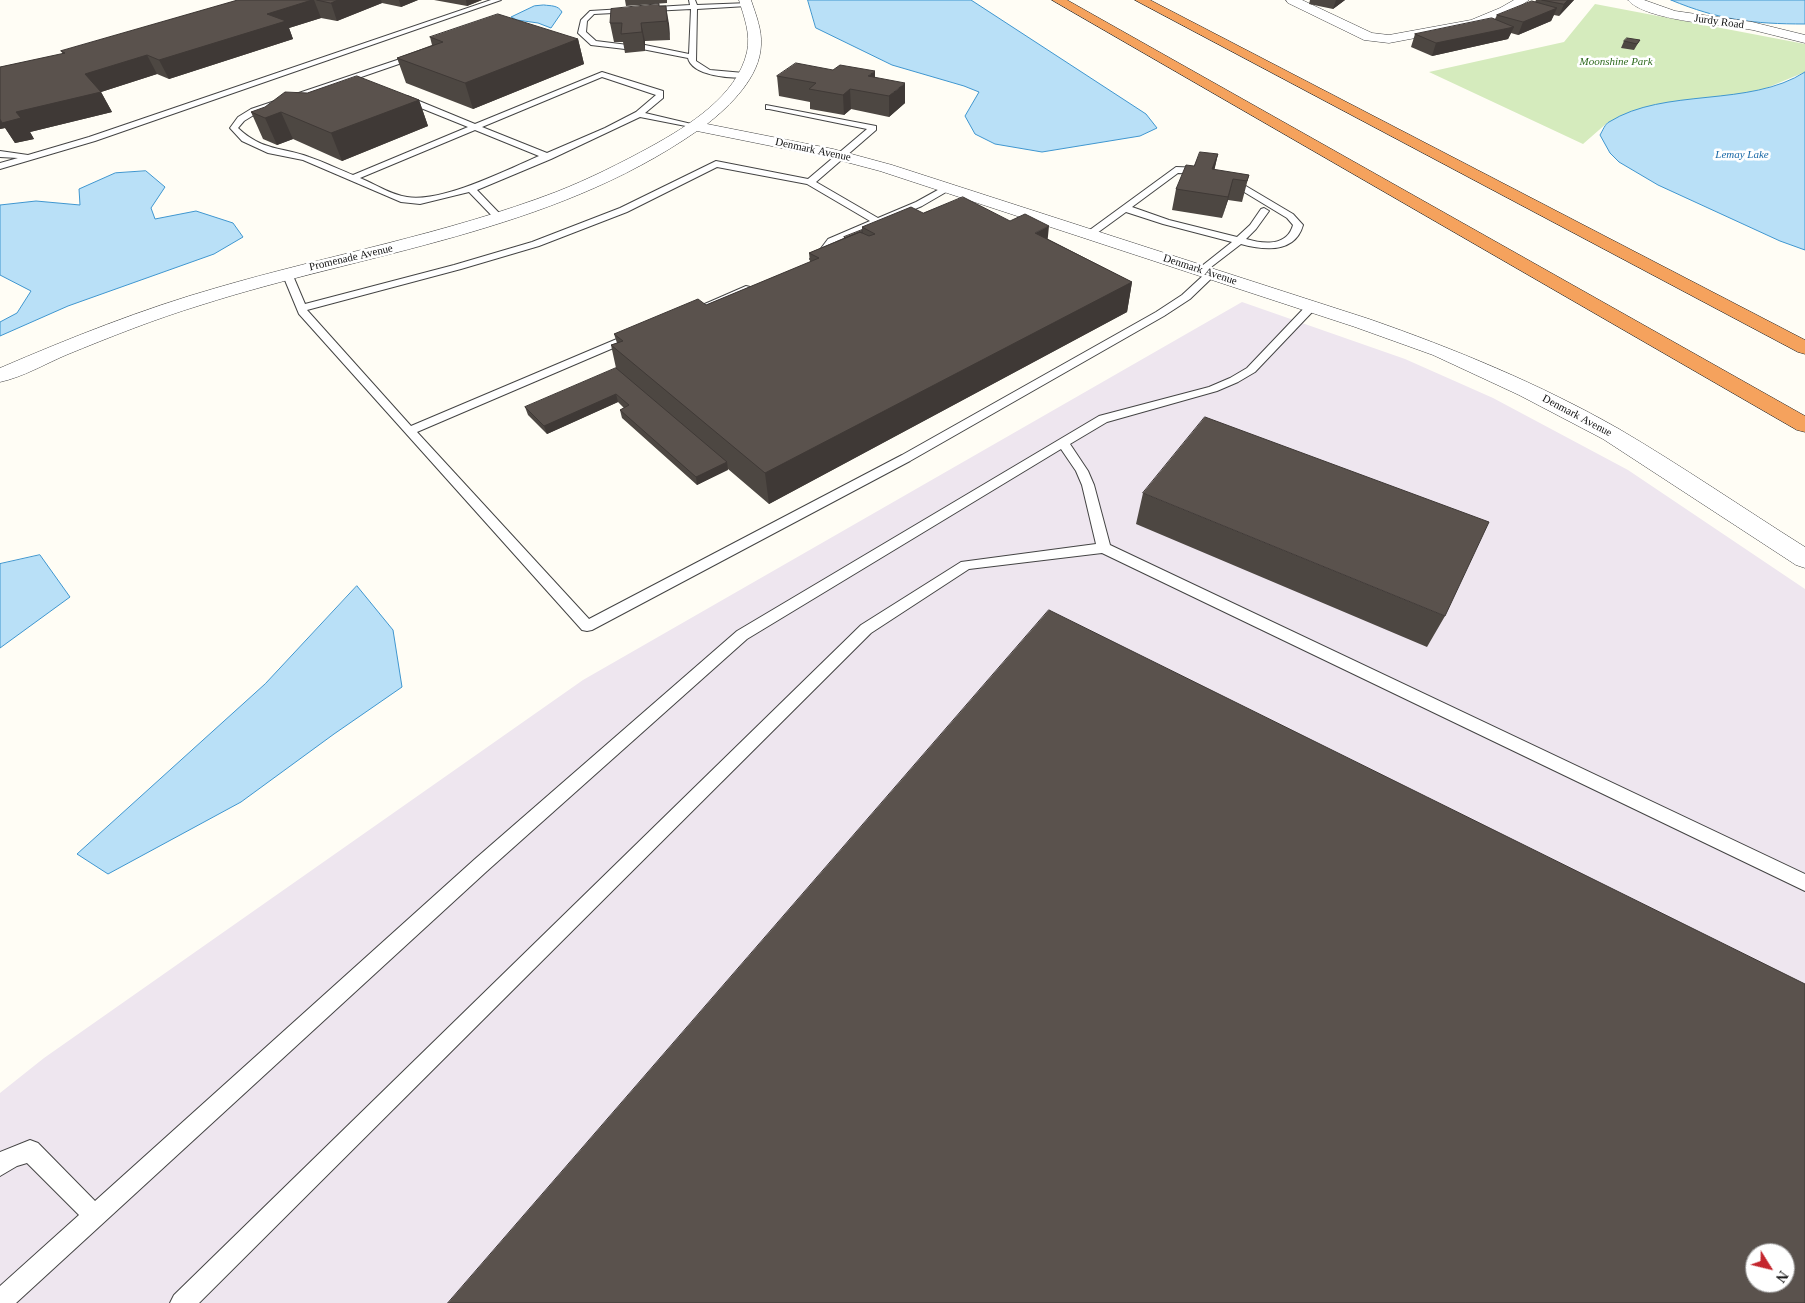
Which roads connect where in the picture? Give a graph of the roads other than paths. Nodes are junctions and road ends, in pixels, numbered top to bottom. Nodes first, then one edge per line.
1 (498, 0) edge
2 (618, 0) edge
3 (1058, 0) edge
4 (1141, 0) edge
5 (1292, 0) edge
6 (1523, 0) edge
7 (1634, 0) edge
8 (746, 2) edge
9 (693, 3) edge
10 (1044, 4) dead end
11 (620, 11) junction
12 (1805, 39) edge
13 (1130, 41) junction
14 (625, 47) edge
15 (645, 47) dead end
16 (425, 53) edge
17 (692, 57) junction
18 (744, 75) junction
19 (353, 78) junction
20 (371, 85) edge
21 (396, 96) edge
22 (769, 107) dead end
23 (639, 114) junction
24 (696, 126) junction
25 (474, 127) junction
26 (238, 132) junction
27 (252, 133) dead end
28 (0, 154) edge
29 (842, 156) junction
30 (33, 157) junction
31 (548, 157) junction
32 (0, 166) edge
33 (353, 178) junction
34 (810, 182) junction
35 (948, 188) junction
36 (471, 190) junction
37 (1125, 208) junction
38 (1264, 211) dead end
39 (499, 218) junction
40 (878, 222) junction
41 (1090, 234) junction
42 (1238, 240) junction
43 (807, 264) edge
44 (287, 273) junction
45 (1207, 273) junction
46 (753, 286) edge
47 (1311, 307) junction
48 (302, 308) junction
49 (675, 318) edge
50 (649, 329) edge
51 (1805, 348) edge
52 (0, 376) edge
53 (1805, 425) edge
54 (409, 431) junction
55 (1063, 443) junction
56 (1104, 548) junction
57 (1805, 559) edge
58 (1805, 882) edge
59 (0, 1165) edge
60 (95, 1216) junction
61 (0, 1302) edge
62 (182, 1303) edge

1 - 30 lane
2 - 11 lane
3 - 13 highway
4 - 51 highway
5 - 6 street
7 - 12 street, Jurdy Road
8 - 9 lane
8 - 18 street
9 - 11 lane
9 - 17 lane
10 - 13 highway
11 - 14 lane
13 - 53 highway
15 - 17 lane
16 - 19 lane
17 - 18 lane
18 - 24 street
19 - 20 lane
19 - 26 lane
21 - 25 lane
22 - 29 lane
23 - 24 lane
23 - 25 lane
23 - 31 lane
24 - 29 street, Denmark Avenue
24 - 39 street, Promenade Avenue
25 - 31 lane
25 - 33 lane
26 - 27 lane
26 - 33 lane
28 - 30 lane
29 - 34 lane
29 - 35 street, Denmark Avenue
30 - 32 lane
31 - 36 lane
33 - 36 lane
34 - 40 lane
34 - 48 lane
35 - 40 lane
35 - 41 street, Denmark Avenue
36 - 39 lane
37 - 41 lane
37 - 42 lane
37 - 42 lane
38 - 42 lane
39 - 44 street, Promenade Avenue
40 - 43 lane
41 - 45 street, Denmark Avenue
42 - 45 lane
44 - 48 lane
44 - 52 street, Promenade Avenue
45 - 47 street, Denmark Avenue
45 - 54 lane
46 - 49 lane
47 - 55 lane
47 - 57 street, Denmark Avenue
48 - 54 lane
50 - 54 lane
55 - 56 lane
55 - 60 lane
56 - 58 lane
56 - 62 lane
59 - 60 lane
60 - 61 lane

